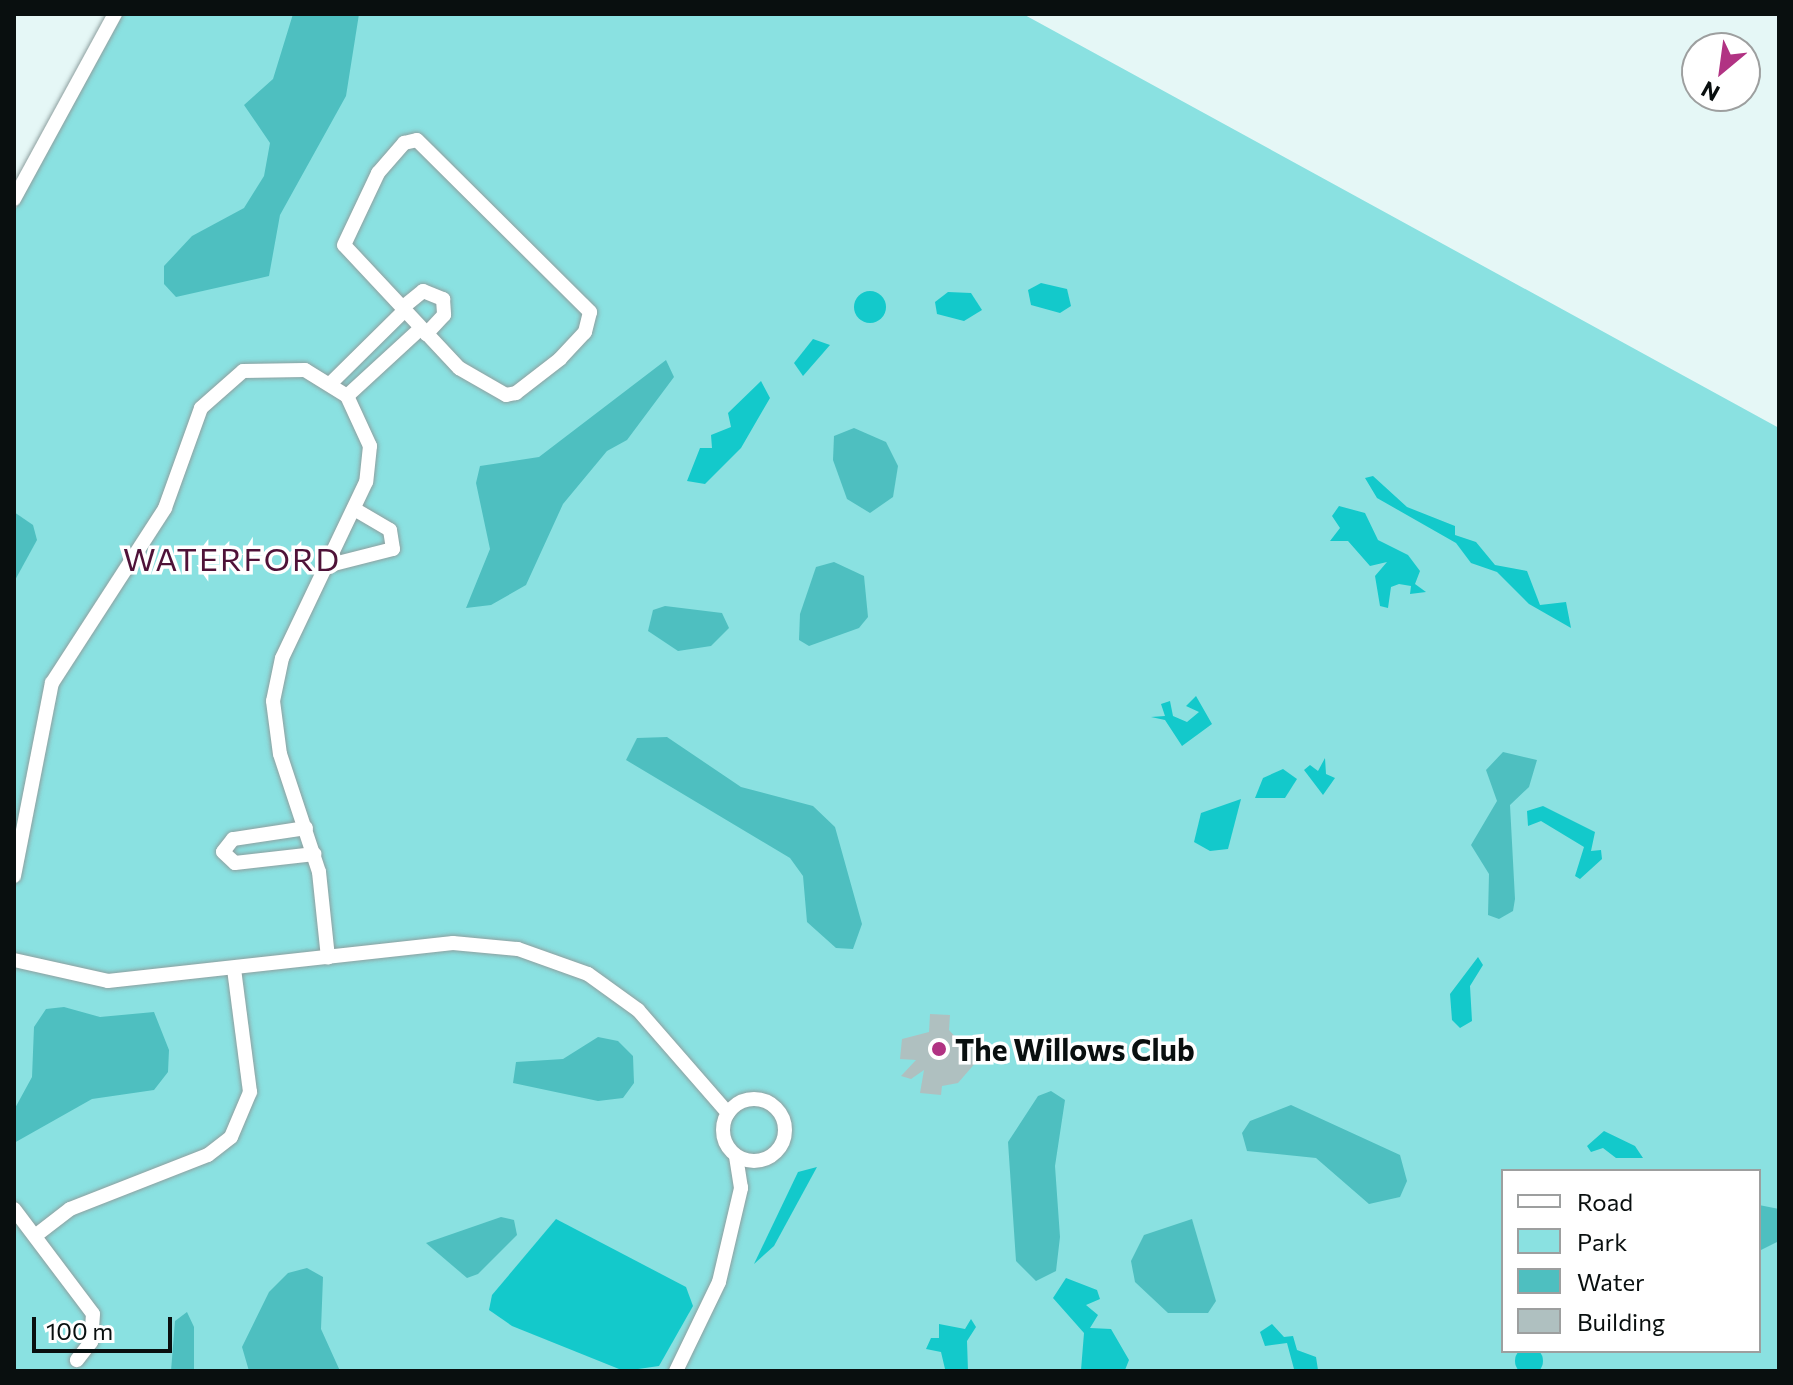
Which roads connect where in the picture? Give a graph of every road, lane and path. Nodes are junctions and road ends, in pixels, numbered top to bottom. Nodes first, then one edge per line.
1 (115, 14) edge
2 (14, 199) edge
3 (403, 309) junction
4 (423, 331) junction
5 (332, 382) junction
6 (347, 396) junction
7 (354, 509) junction
8 (326, 566) junction
9 (14, 774) edge
10 (31, 776) junction
11 (20, 819) edge
12 (306, 828) junction
13 (314, 854) junction
14 (14, 876) edge
15 (328, 958) junction
16 (14, 960) edge
17 (234, 969) junction
18 (703, 1077) junction
19 (743, 1102) junction
20 (728, 1113) junction
21 (736, 1156) junction
22 (755, 1161) junction
23 (741, 1188) junction
24 (14, 1209) edge
25 (35, 1236) junction
26 (77, 1360) dead end
27 (676, 1371) edge

1 - 2 street
3 - 4 street
3 - 4 street
3 - 4 street
3 - 5 street
4 - 6 street
5 - 6 street
5 - 10 street
6 - 7 street
7 - 8 street
7 - 8 street
8 - 12 street
9 - 10 street
10 - 11 street
11 - 14 street
12 - 13 street
12 - 13 street
13 - 15 street
15 - 17 street
15 - 18 street
16 - 17 street
17 - 25 street
18 - 19 street
18 - 20 street
19 - 20 street
19 - 22 street
20 - 21 street
21 - 22 street
21 - 23 street
22 - 23 street
23 - 27 street
24 - 25 street
25 - 26 street

